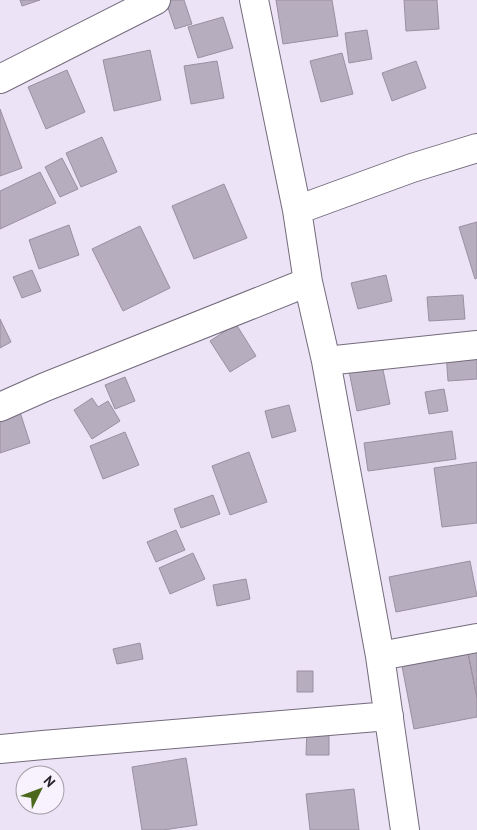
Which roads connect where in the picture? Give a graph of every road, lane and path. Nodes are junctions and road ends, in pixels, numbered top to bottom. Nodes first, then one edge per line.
1 (156, 0) edge
2 (254, 0) edge
3 (0, 79) edge
4 (477, 148) edge
5 (297, 210) junction
6 (308, 282) junction
7 (477, 345) edge
8 (326, 361) junction
9 (0, 407) edge
10 (477, 638) edge
11 (380, 656) junction
12 (389, 716) junction
13 (0, 749) edge
14 (405, 830) edge

1 - 3 street
2 - 5 street
4 - 5 street
5 - 6 street
6 - 8 street
6 - 9 street
7 - 8 street
8 - 11 street
10 - 11 street
11 - 12 street
12 - 13 street
12 - 14 street

